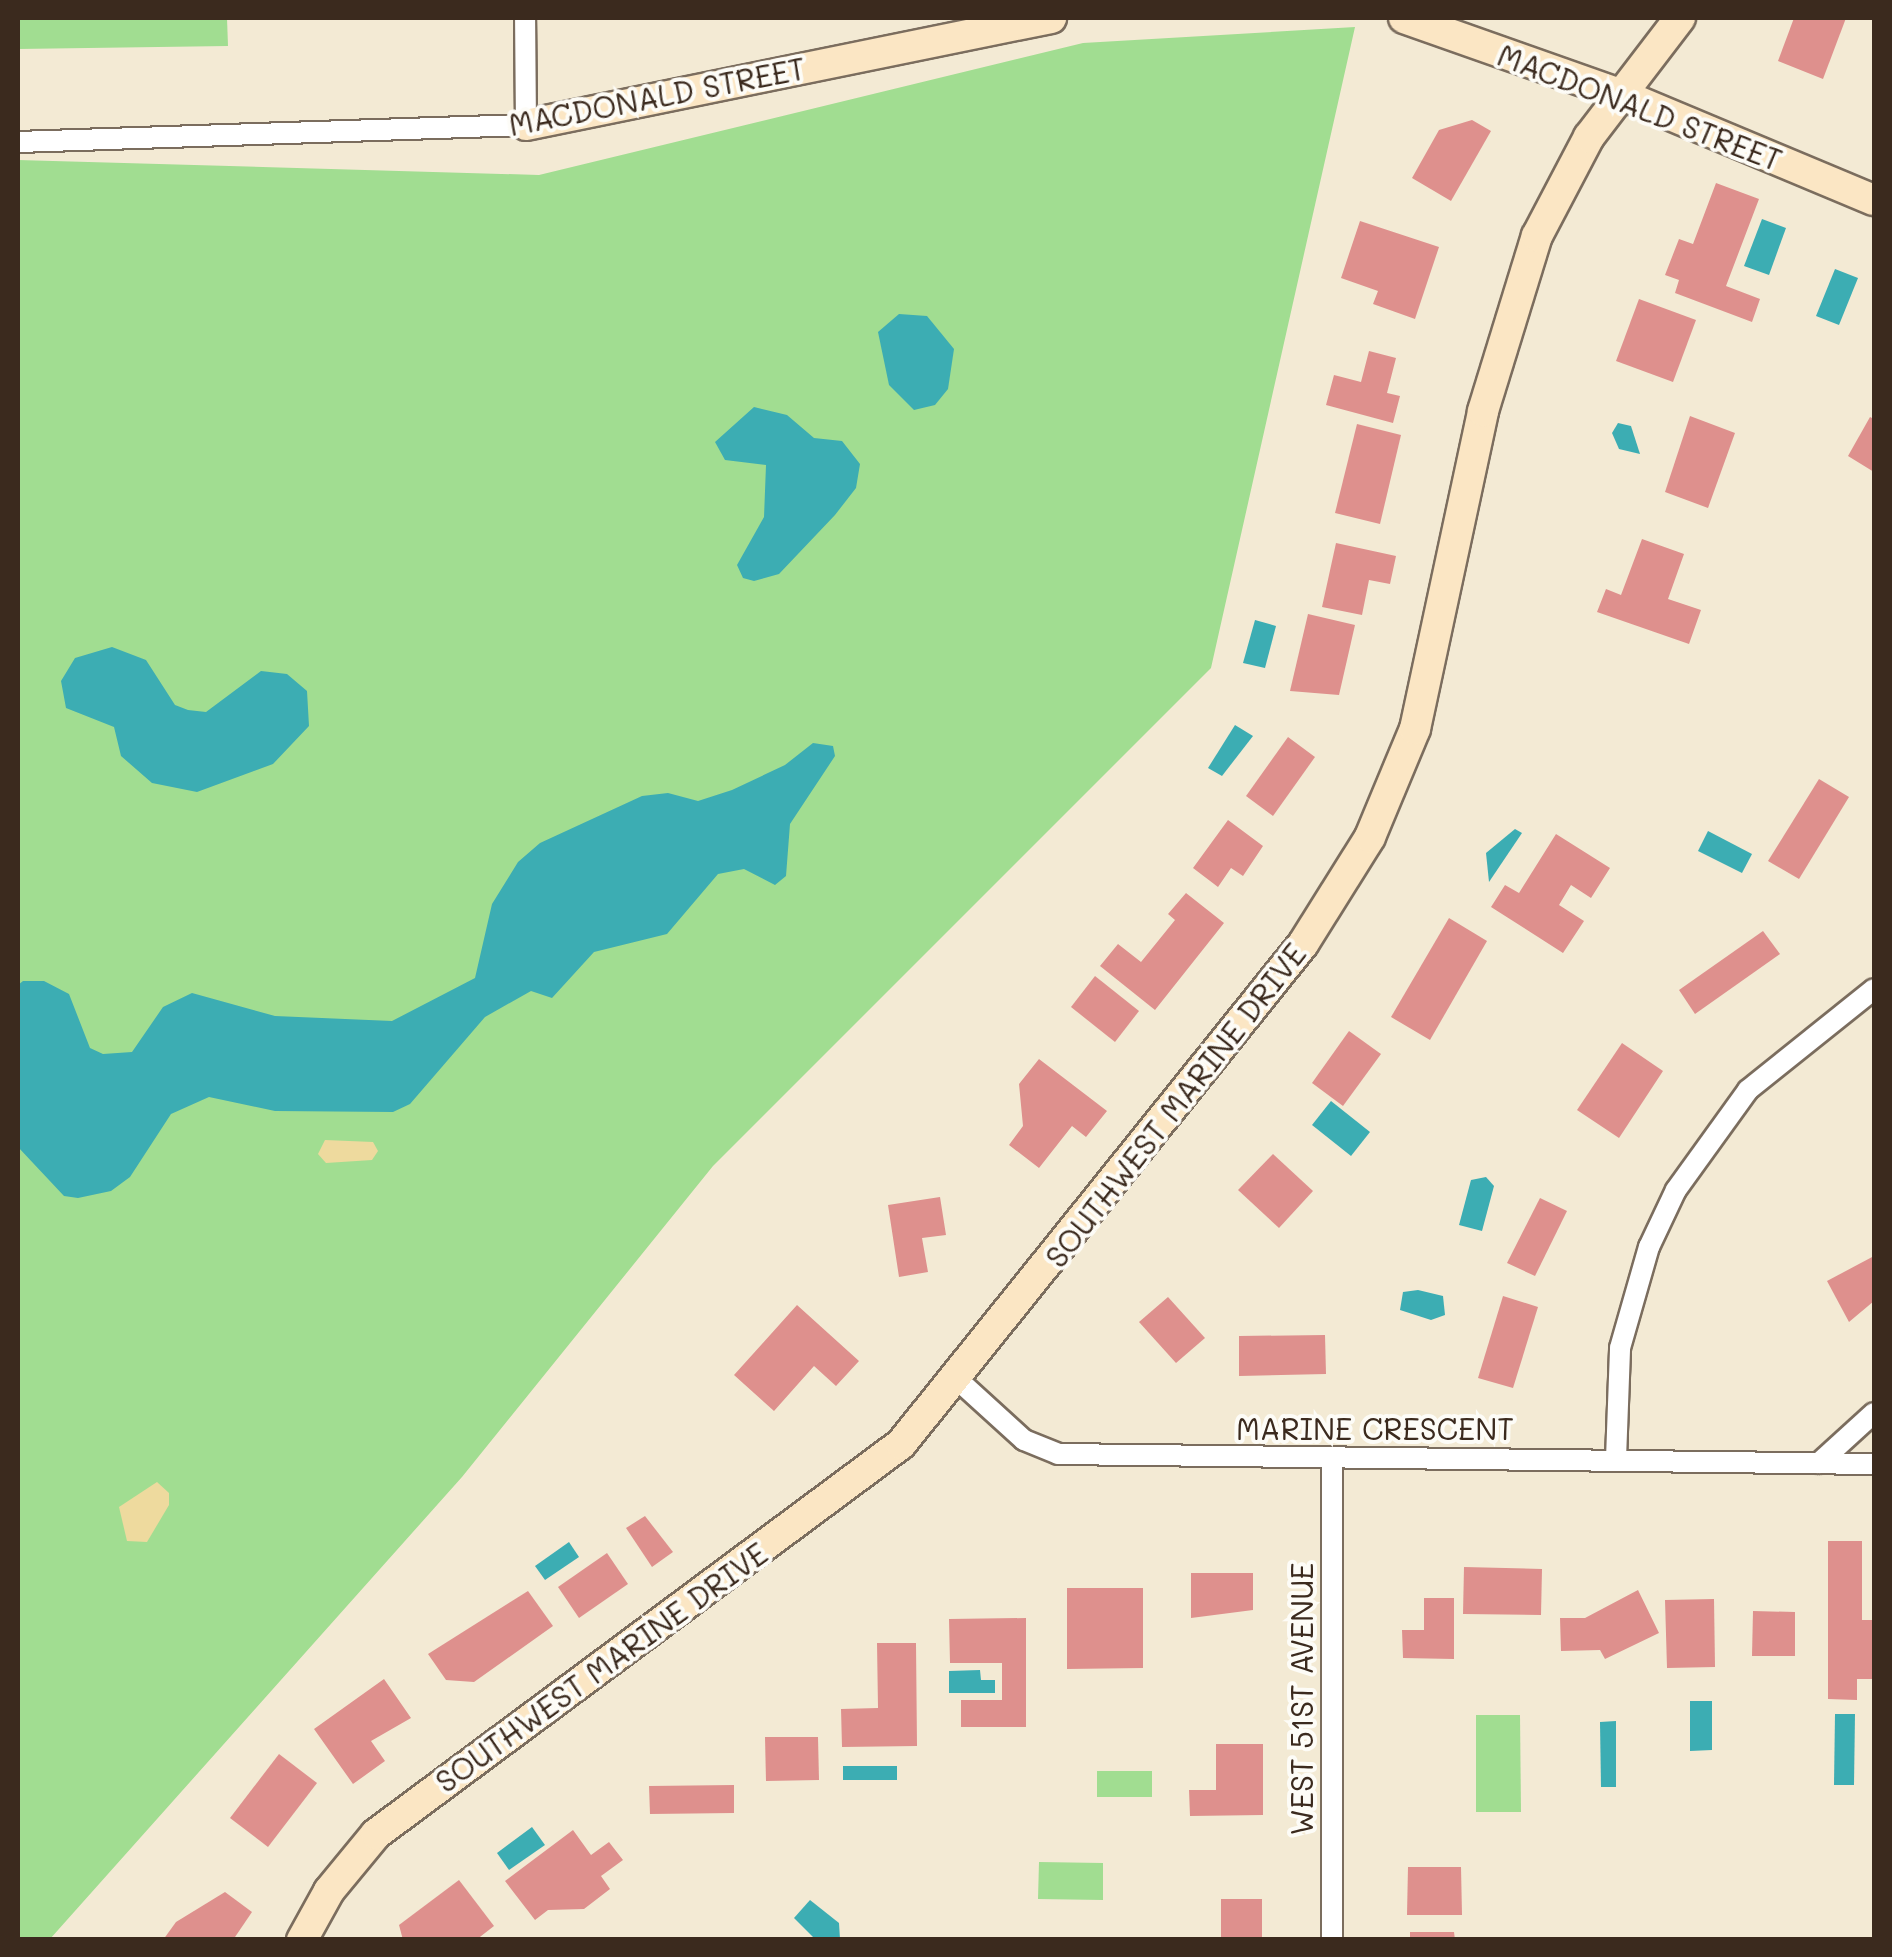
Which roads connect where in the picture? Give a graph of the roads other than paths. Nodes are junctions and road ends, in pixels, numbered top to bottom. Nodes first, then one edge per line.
1 (524, 18) edge
2 (1051, 18) edge
3 (1404, 18) edge
4 (1680, 18) edge
5 (1620, 94) junction
6 (526, 125) junction
7 (18, 142) edge
8 (1874, 200) edge
9 (1874, 989) edge
10 (958, 1380) junction
11 (1874, 1413) edge
12 (1332, 1458) junction
13 (1616, 1460) junction
14 (1819, 1463) junction
15 (1874, 1464) edge
16 (302, 1940) edge
17 (1332, 1940) edge

1 - 6 street
2 - 6 main road, MACDONALD STREET
3 - 5 main road, MACDONALD STREET
4 - 5 main road, SOUTHWEST MARINE DRIVE
5 - 8 main road, MACDONALD STREET
5 - 10 main road, SOUTHWEST MARINE DRIVE
6 - 7 street, MACDONALD STREET
9 - 13 street
10 - 12 street, MARINE CRESCENT
10 - 16 main road, SOUTHWEST MARINE DRIVE
11 - 14 street
12 - 13 street, MARINE CRESCENT
12 - 17 street, WEST 51ST AVENUE
13 - 14 street, MARINE CRESCENT
14 - 15 street, MARINE CRESCENT

